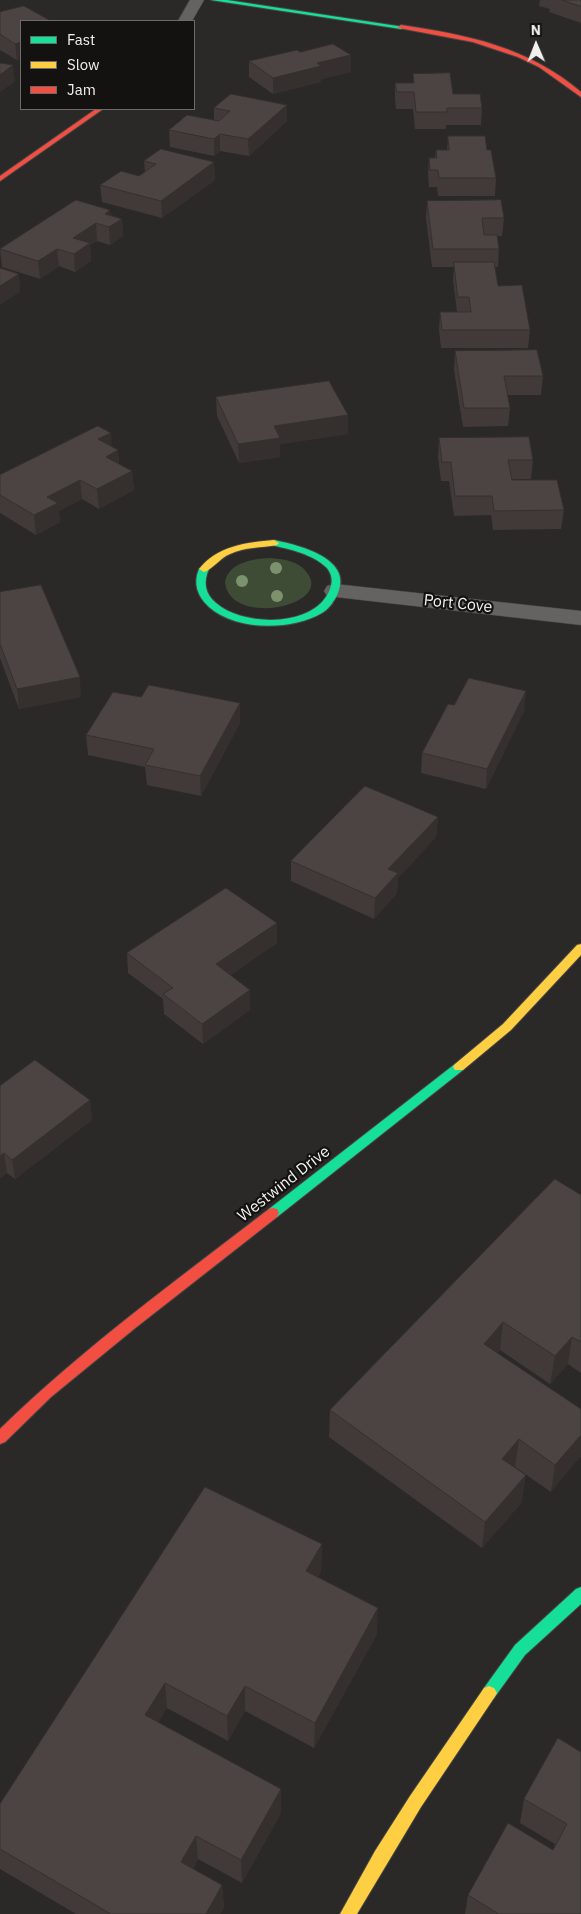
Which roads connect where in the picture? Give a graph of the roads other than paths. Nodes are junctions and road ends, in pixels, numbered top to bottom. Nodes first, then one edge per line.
1 (197, 0) edge
2 (214, 0) edge
3 (186, 20) edge
4 (581, 95) edge
5 (99, 110) edge
6 (0, 179) edge
7 (335, 590) junction
8 (581, 618) edge
9 (581, 948) edge
10 (0, 1438) edge
11 (581, 1594) edge
12 (348, 1914) edge

1 - 3 street
2 - 4 street
5 - 6 street
7 - 7 street
7 - 8 street, Port Cove
9 - 10 street, Westwind Drive
11 - 12 street

